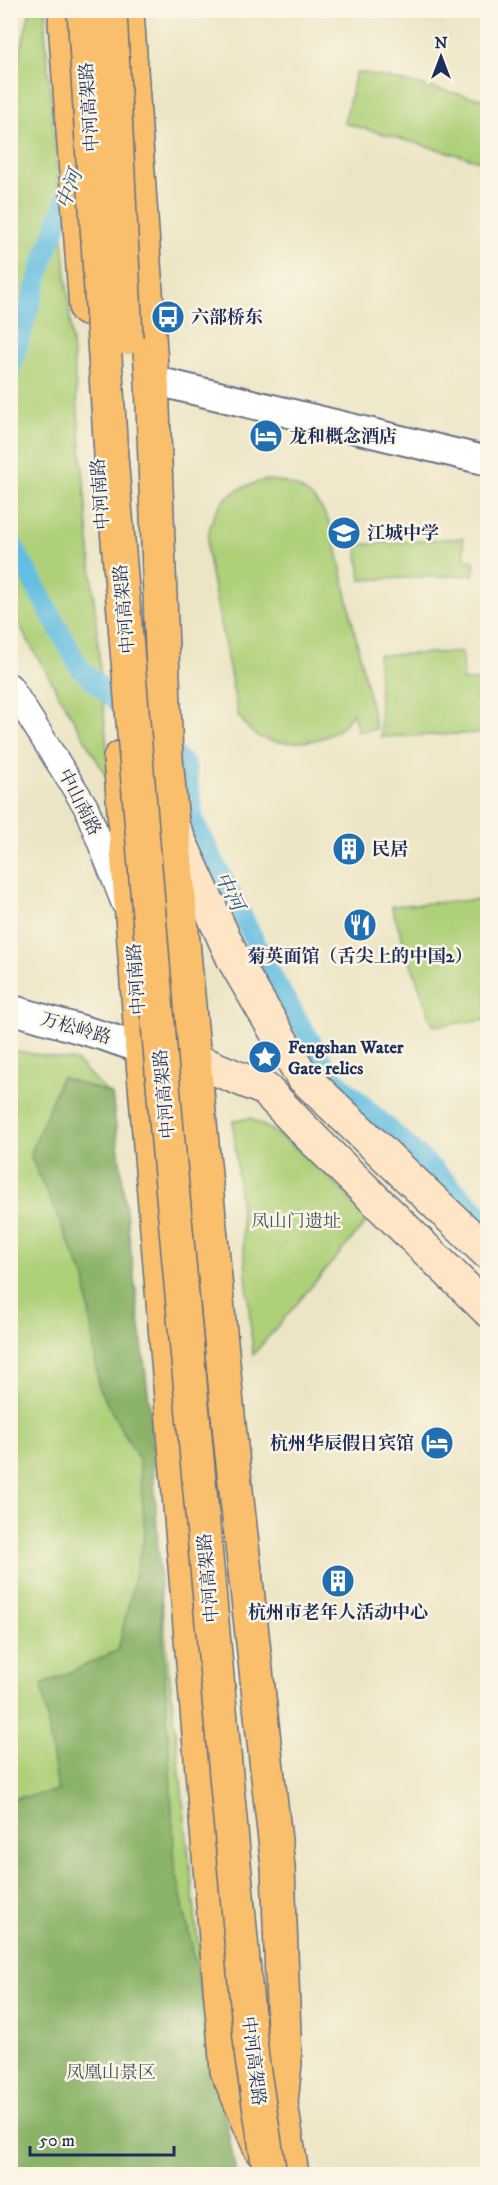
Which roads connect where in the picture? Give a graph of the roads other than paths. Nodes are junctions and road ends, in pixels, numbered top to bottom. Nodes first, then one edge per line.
1 (66, 10) edge
2 (84, 10) edge
3 (110, 10) edge
4 (127, 10) edge
5 (160, 382) junction
6 (488, 461) edge
7 (10, 686) edge
8 (172, 825) junction
9 (132, 927) junction
10 (10, 1009) edge
11 (142, 1049) junction
12 (194, 1060) junction
13 (302, 1076) junction
14 (488, 1253) edge
15 (488, 1310) edge
16 (282, 2103) junction
17 (277, 2173) edge

1 - 9 main road, 中河南路
2 - 17 main road, 中河高架路, bridge
3 - 16 main road, 中河高架路, bridge
4 - 5 main road
5 - 6 street
5 - 8 main road
7 - 9 street, 中山南路
8 - 12 main road
8 - 13 main road
9 - 11 main road, 中河南路
10 - 11 street, 万松岭路
11 - 12 main road
11 - 17 main road, 中河南路, bridge
12 - 13 main road
12 - 15 main road
12 - 16 main road
13 - 14 main road
16 - 17 main road, 中河高架路

